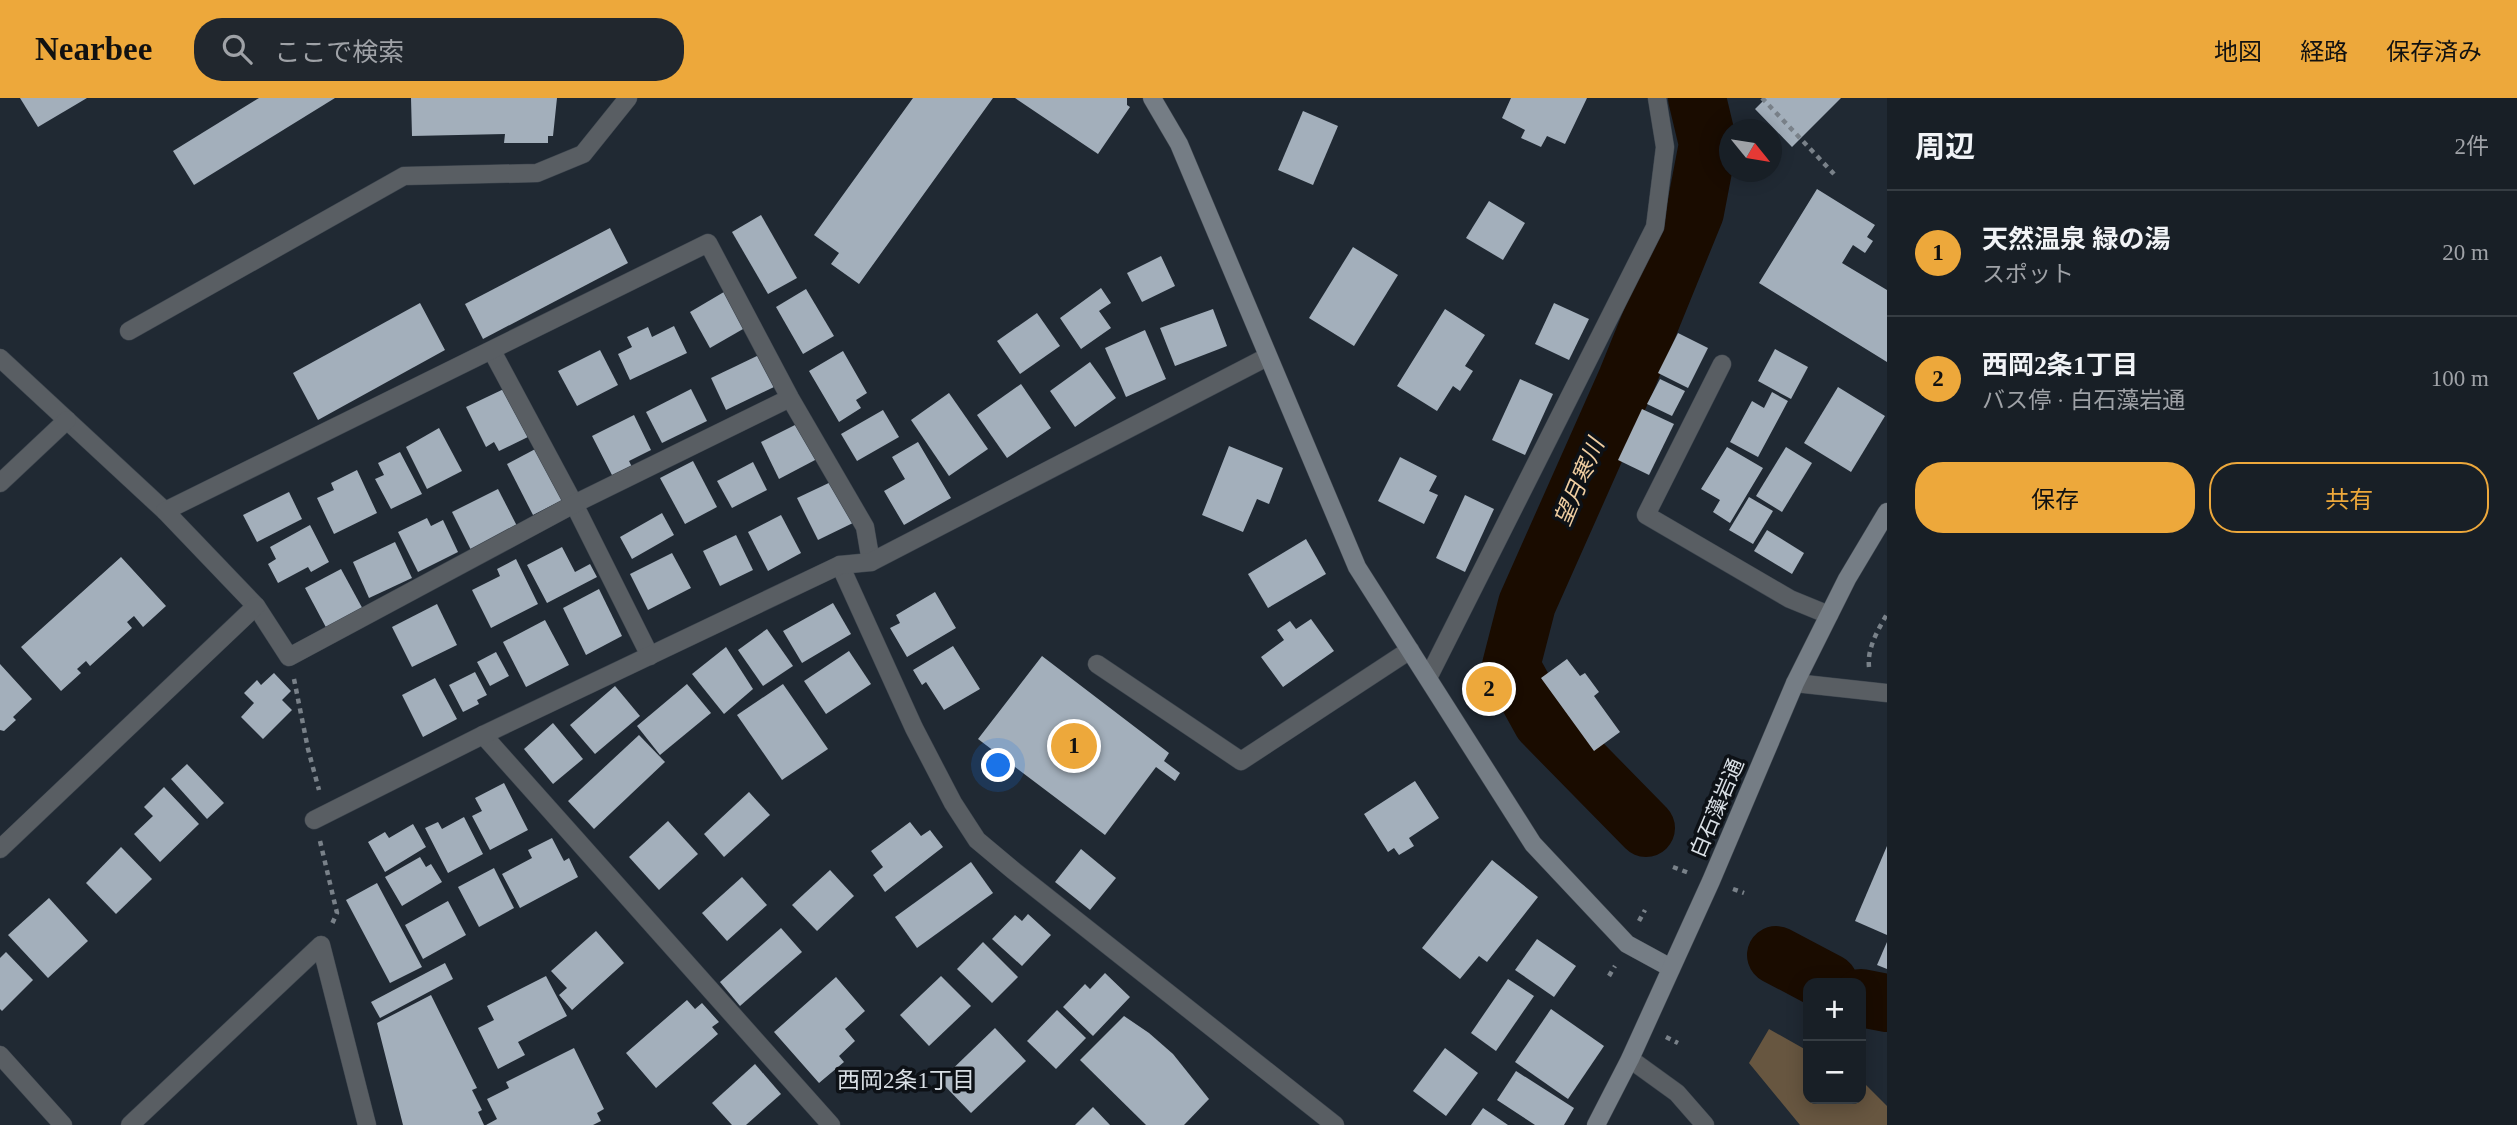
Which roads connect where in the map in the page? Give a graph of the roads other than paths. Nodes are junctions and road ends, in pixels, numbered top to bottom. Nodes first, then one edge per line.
1 (628, 98) edge
2 (1152, 98) edge
3 (1657, 98) edge
4 (129, 331) dead end
5 (492, 351) junction
6 (1267, 357) junction
7 (0, 358) edge
8 (1722, 364) dead end
9 (790, 398) junction
10 (67, 421) junction
11 (0, 483) edge
12 (574, 504) junction
13 (165, 511) junction
14 (1887, 512) edge
15 (871, 562) junction
16 (841, 565) junction
17 (256, 606) junction
18 (1829, 615) junction
19 (1410, 650) junction
20 (650, 656) junction
21 (1097, 664) dead end
22 (1428, 678) junction
23 (1795, 683) junction
24 (1887, 693) edge
25 (482, 735) junction
26 (314, 820) dead end
27 (0, 849) edge
28 (1671, 968) junction
29 (0, 1055) edge
30 (1630, 1059) junction
31 (63, 1125) edge
32 (130, 1125) edge
33 (367, 1125) edge
34 (831, 1125) edge
35 (1335, 1125) edge
36 (1596, 1125) edge
37 (1705, 1125) edge

1 - 4 street
2 - 6 street
3 - 22 street
5 - 9 street
5 - 12 street
5 - 13 street
6 - 15 street
6 - 19 street
7 - 10 street
8 - 18 street
9 - 12 street
9 - 15 street
10 - 11 street
10 - 13 street
12 - 17 street
12 - 20 street
13 - 17 street
14 - 18 street, 白石藻岩通
15 - 16 street
16 - 20 street
16 - 35 street
17 - 27 street
18 - 23 street, 白石藻岩通
19 - 21 street
19 - 22 street
20 - 25 street
22 - 28 street
23 - 24 street
23 - 28 street, 白石藻岩通
25 - 26 street
25 - 34 street
28 - 30 street, 白石藻岩通
29 - 31 street
30 - 36 street, 白石藻岩通
30 - 37 street
32 - 33 street

